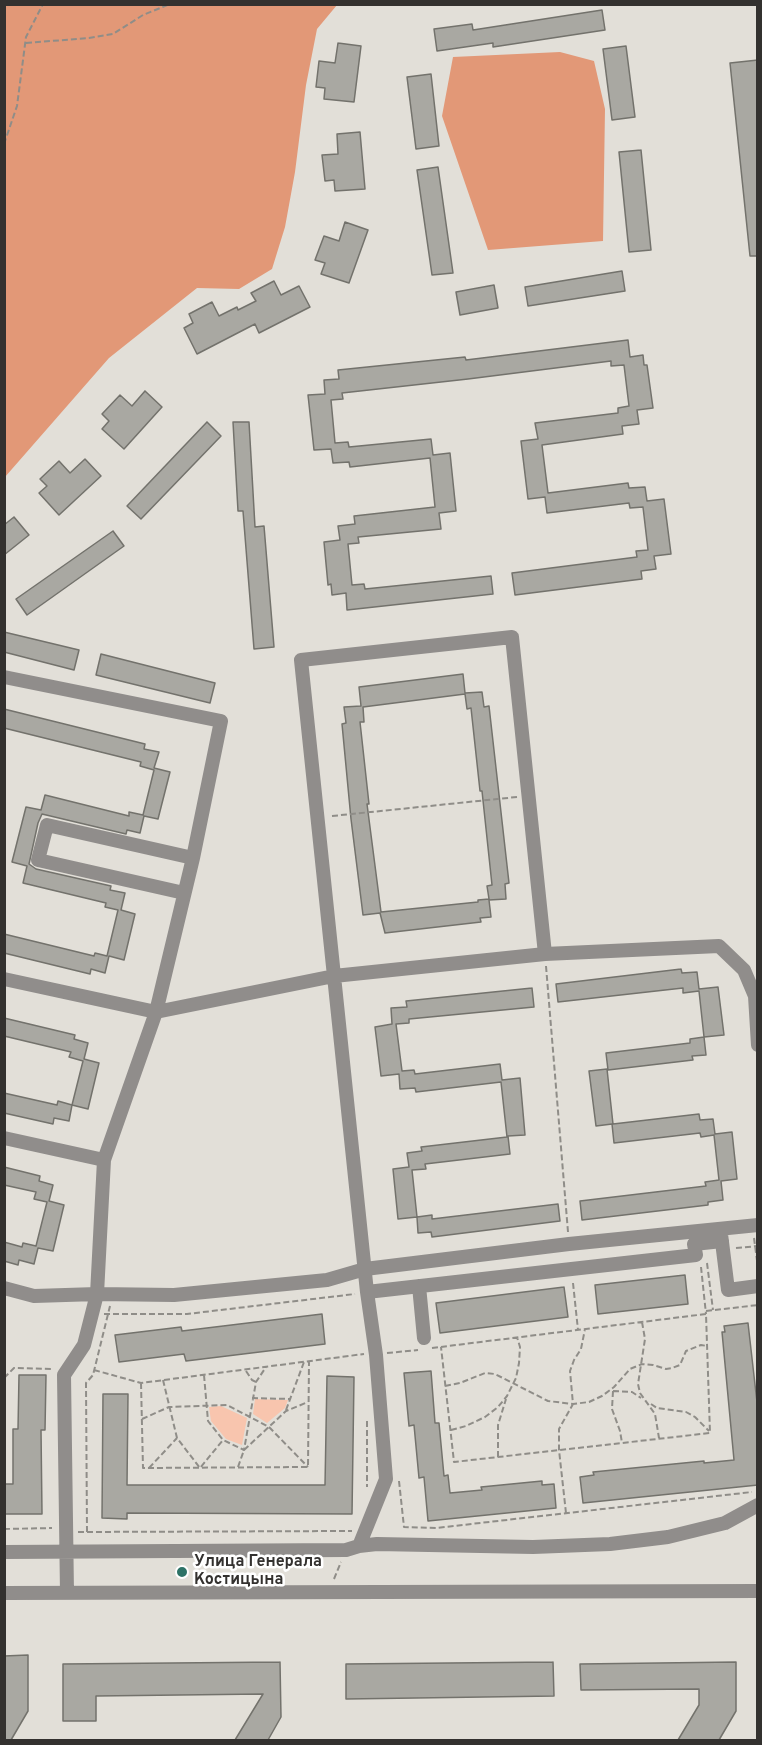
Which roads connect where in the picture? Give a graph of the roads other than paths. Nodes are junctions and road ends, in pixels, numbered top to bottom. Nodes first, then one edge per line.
1 (4, 677) edge
2 (193, 858) junction
3 (184, 893) junction
4 (545, 954) junction
5 (334, 976) junction
6 (4, 980) edge
7 (156, 1012) junction
8 (758, 1046) edge
9 (4, 1138) edge
10 (104, 1161) junction
11 (755, 1226) edge
12 (722, 1235) junction
13 (365, 1269) junction
14 (758, 1286) edge
15 (419, 1287) junction
16 (367, 1292) junction
17 (8, 1293) edge
18 (97, 1294) junction
19 (426, 1345) road end
20 (758, 1505) edge
21 (353, 1548) junction
22 (66, 1551) junction
23 (4, 1552) edge
24 (758, 1591) edge
25 (4, 1593) edge
26 (67, 1593) junction

1 - 2 street
2 - 3 street
2 - 3 street
3 - 7 street
4 - 5 street
4 - 5 street
4 - 8 street
5 - 7 street
5 - 13 street
6 - 7 street
7 - 10 street
9 - 10 street
10 - 18 street
11 - 12 street
12 - 13 street
12 - 14 street
12 - 15 street
13 - 16 street
13 - 18 street
15 - 16 street
15 - 19 street
16 - 21 street
17 - 18 street
18 - 22 street
20 - 21 street
21 - 22 street
22 - 23 street
22 - 26 street
24 - 26 street
25 - 26 street

